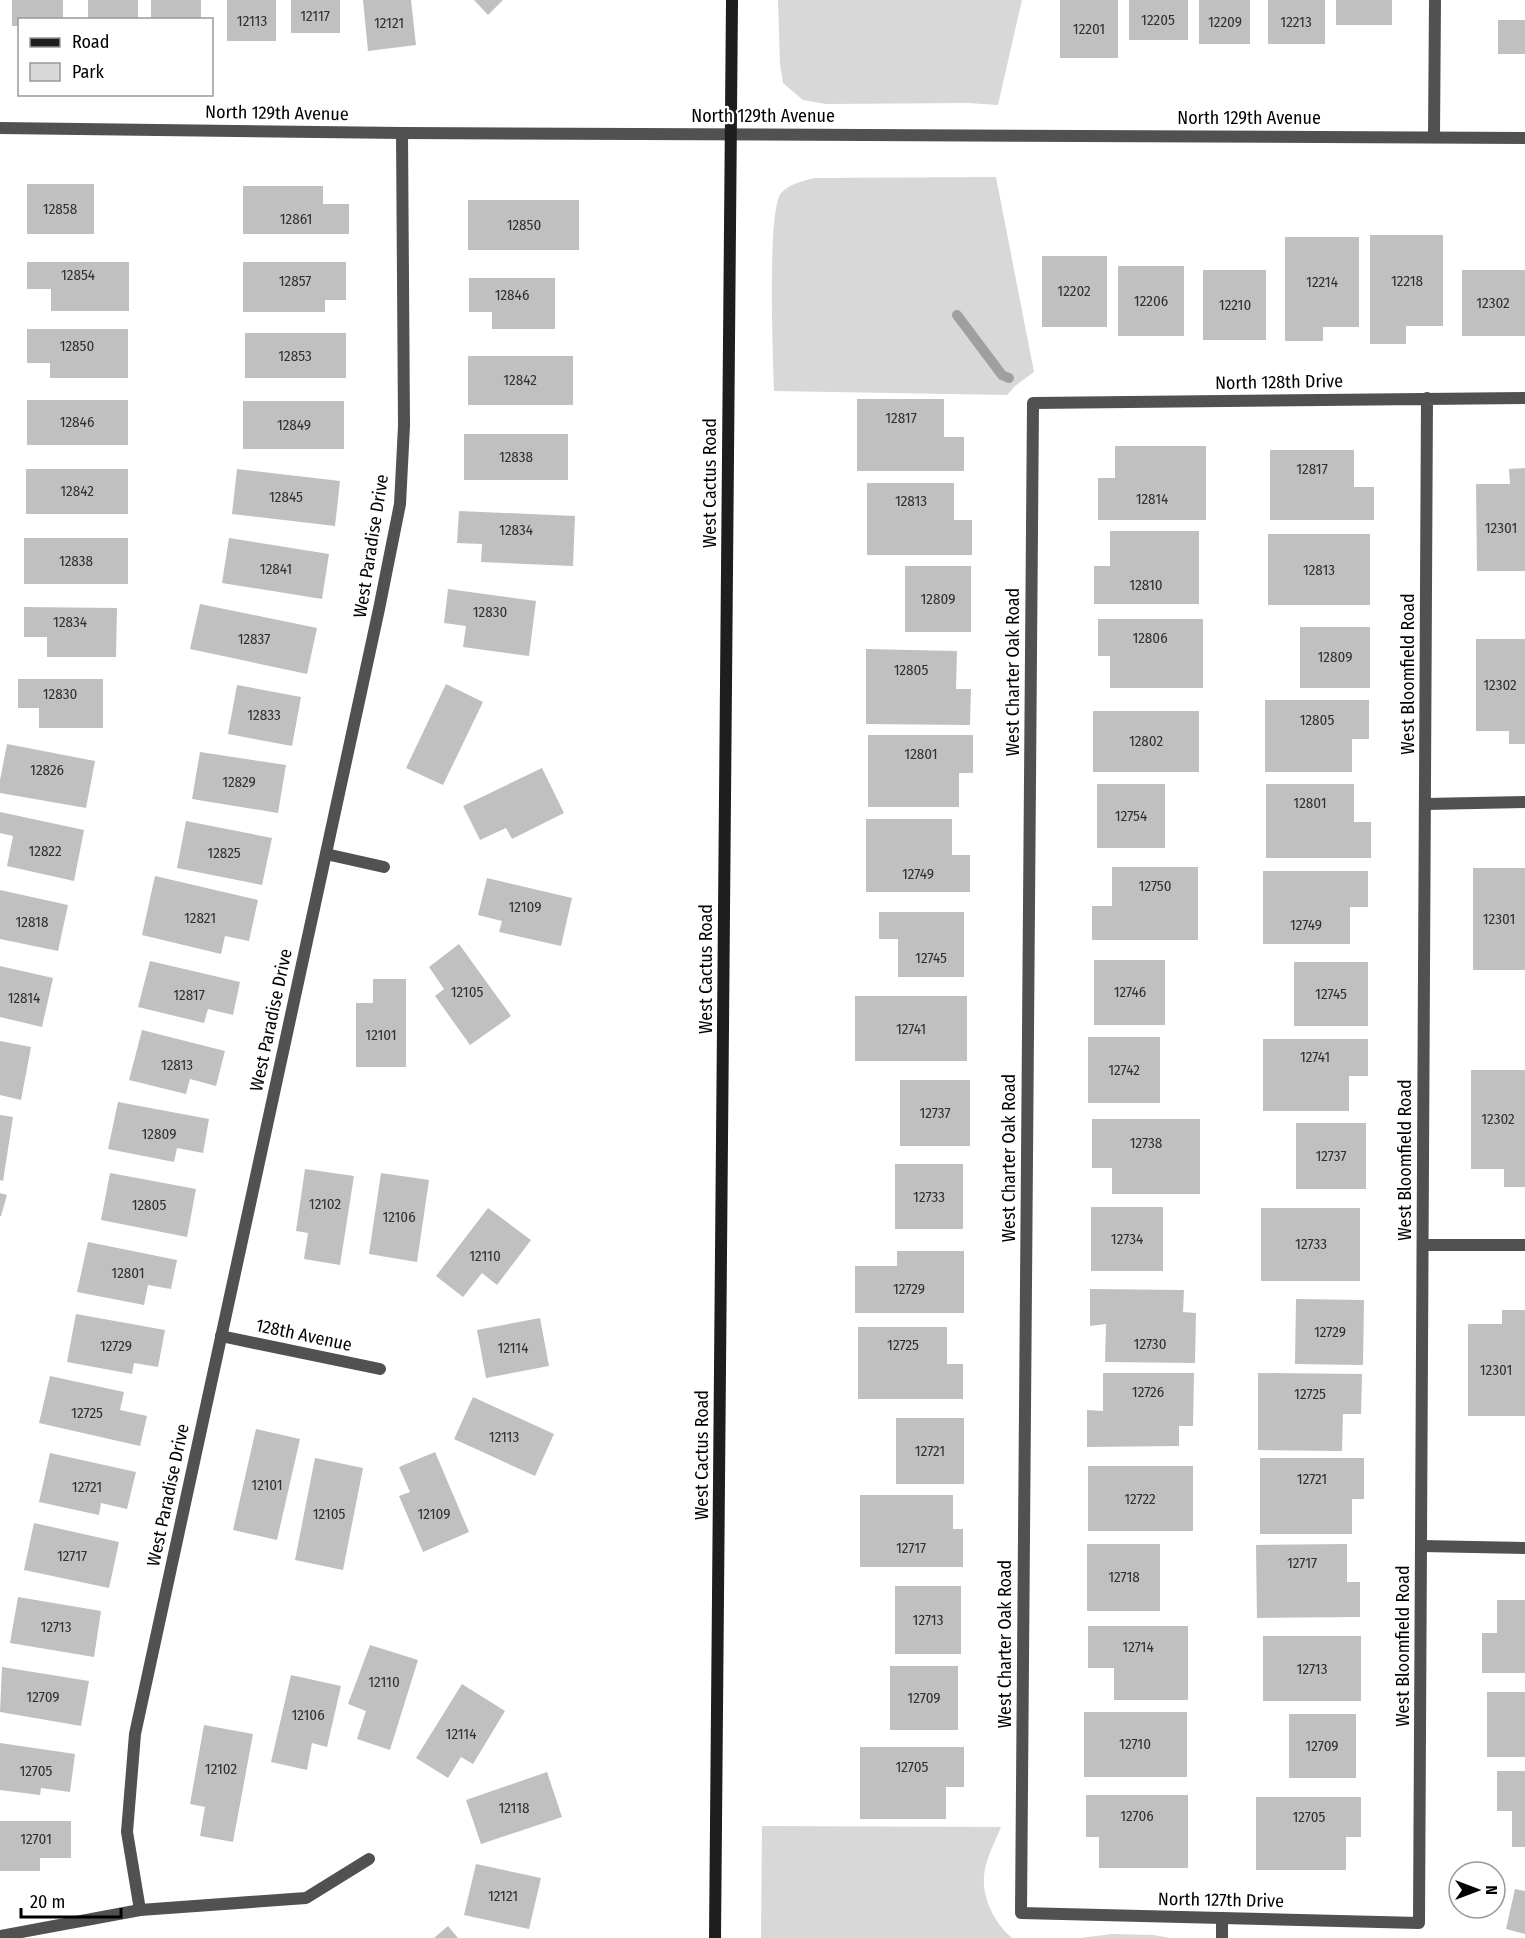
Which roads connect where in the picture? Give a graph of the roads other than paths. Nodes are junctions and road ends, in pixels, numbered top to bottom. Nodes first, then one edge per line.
1 (732, 0) edge
2 (1435, 0) edge
3 (0, 128) edge
4 (402, 133) junction
5 (731, 133) junction
6 (1434, 136) junction
7 (1525, 138) edge
8 (1427, 398) junction
9 (1525, 398) edge
10 (1033, 403) joint
11 (1525, 802) edge
12 (1425, 804) junction
13 (326, 854) junction
14 (384, 867) dead end
15 (1423, 1245) junction
16 (1525, 1245) edge
17 (222, 1336) junction
18 (380, 1369) dead end
19 (1422, 1546) junction
20 (1525, 1548) edge
21 (369, 1859) dead end
22 (140, 1910) junction
23 (1021, 1912) joint
24 (1222, 1918) junction
25 (1419, 1923) joint
26 (0, 1936) edge
27 (715, 1938) edge
28 (1222, 1938) edge

1 - 5 main road, West Cactus Road
2 - 6 street
3 - 4 street, North 129th Avenue
4 - 5 street, North 129th Avenue
4 - 13 street, West Paradise Drive
5 - 6 street, North 129th Avenue
5 - 27 main road, West Cactus Road
6 - 7 street, North 129th Avenue
8 - 9 street, North 128th Drive
8 - 10 street, North 128th Drive
8 - 12 street, West Bloomfield Road
10 - 23 street, West Charter Oak Road
11 - 12 street
12 - 15 street, West Bloomfield Road
13 - 14 street
13 - 17 street, West Paradise Drive
15 - 16 street
15 - 19 street, West Bloomfield Road
17 - 18 street, 128th Avenue
17 - 22 street, West Paradise Drive
19 - 20 street
19 - 25 street, West Bloomfield Road
21 - 22 street
22 - 26 street
23 - 24 street, North 127th Drive
24 - 25 street, North 127th Drive
24 - 28 street

